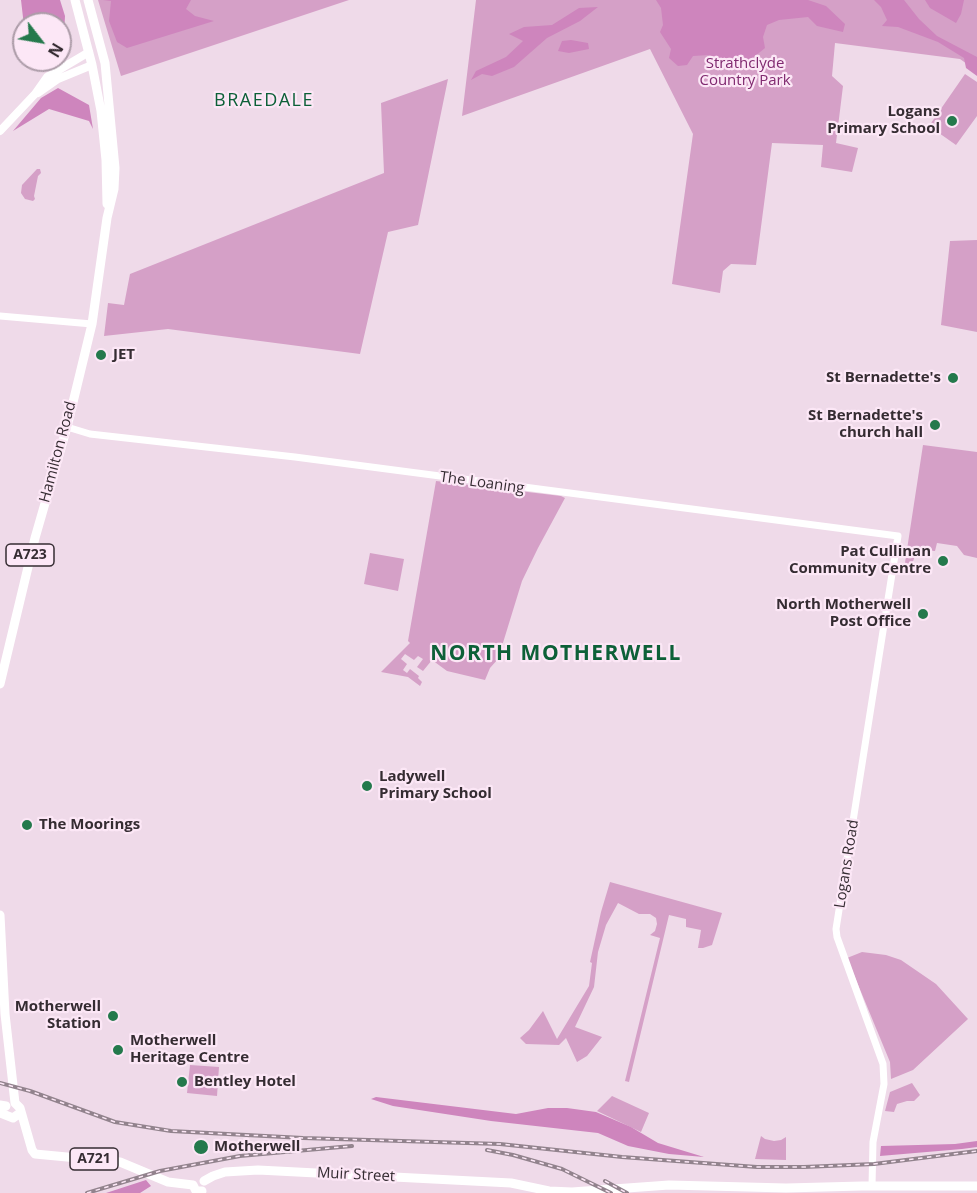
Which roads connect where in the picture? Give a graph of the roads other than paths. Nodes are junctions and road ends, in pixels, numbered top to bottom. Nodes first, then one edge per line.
1 (75, 0) edge
2 (88, 0) edge
3 (89, 52) junction
4 (105, 63) junction
5 (92, 65) junction
6 (35, 94) junction
7 (0, 131) edge
8 (107, 218) junction
9 (0, 316) edge
10 (92, 324) junction
11 (67, 427) junction
12 (898, 536) joint
13 (0, 684) edge
14 (0, 915) edge
15 (7, 1106) edge
16 (20, 1113) junction
17 (872, 1185) junction
18 (977, 1186) edge
19 (203, 1188) edge
20 (572, 1192) edge

1 - 3 main road, Hamilton Road / A723
2 - 4 main road, Hamilton Road / A723
3 - 5 main road, Hamilton Road / A723
3 - 6 main road
4 - 5 main road
4 - 8 main road, Hamilton Road / A723
5 - 6 main road
5 - 8 main road, Hamilton Road / A723
6 - 7 main road
8 - 10 main road, Hamilton Road / A723
9 - 10 street
10 - 11 main road, Hamilton Road / A723
11 - 12 street, The Loaning
11 - 13 main road, Hamilton Road / A723
12 - 17 street, Logans Road
14 - 15 main road
15 - 16 main road, A721
15 - 16 main road
16 - 19 main road, A721
17 - 18 main road, A721
17 - 20 main road, A721
19 - 20 main road, Muir Street / A721

